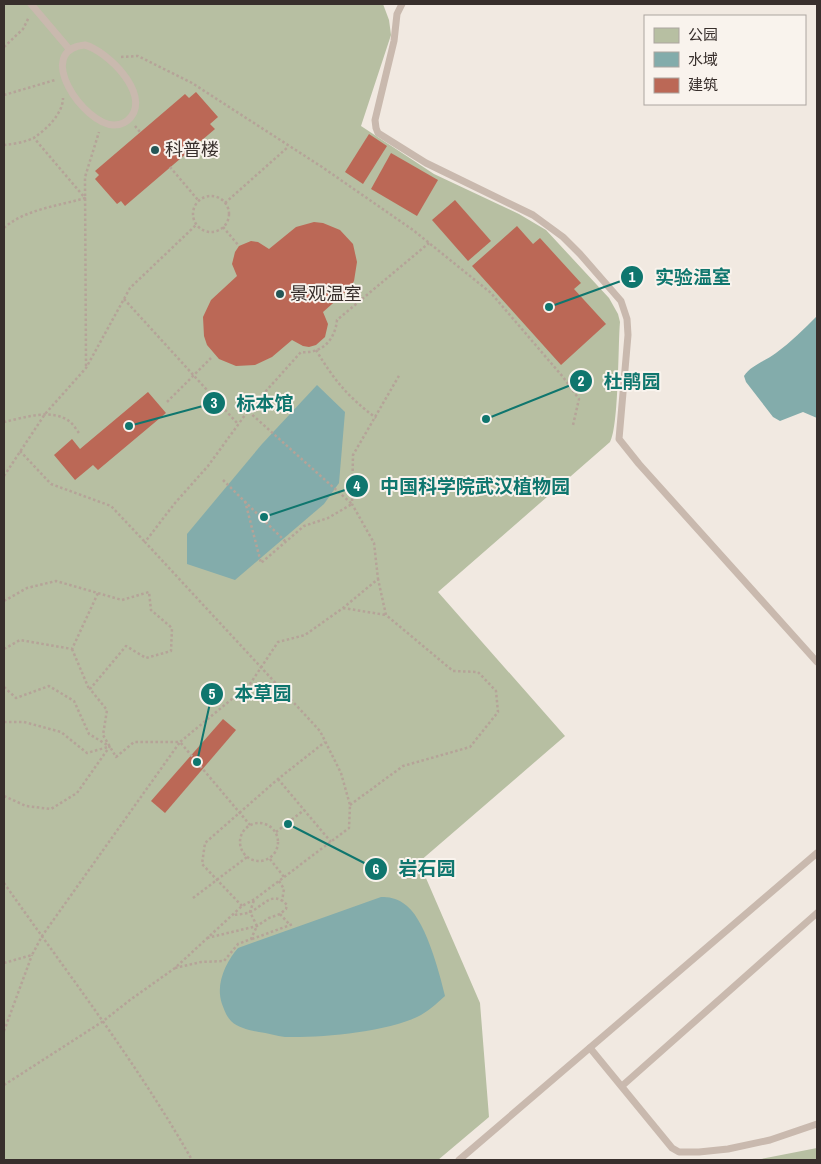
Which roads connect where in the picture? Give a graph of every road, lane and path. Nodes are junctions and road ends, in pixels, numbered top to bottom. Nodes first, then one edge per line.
1 (402, 4) edge
2 (32, 5) edge
3 (4, 47) edge
4 (70, 50) junction
5 (120, 57) dead end
6 (62, 77) dead end
7 (63, 93) dead end
8 (4, 95) edge
9 (102, 121) junction
10 (34, 138) junction
11 (4, 145) edge
12 (288, 146) junction
13 (170, 167) dead end
14 (85, 198) junction
15 (198, 201) junction
16 (225, 203) junction
17 (196, 225) junction
18 (223, 227) junction
19 (4, 228) edge
20 (429, 243) junction
21 (239, 246) dead end
22 (124, 299) junction
23 (316, 350) junction
24 (211, 358) dead end
25 (86, 368) junction
26 (400, 374) dead end
27 (193, 375) junction
28 (167, 402) dead end
29 (248, 411) junction
30 (45, 414) junction
31 (376, 418) junction
32 (4, 422) edge
33 (238, 424) junction
34 (573, 425) dead end
35 (79, 433) dead end
36 (20, 451) junction
37 (4, 476) edge
38 (223, 480) dead end
39 (245, 501) junction
40 (352, 504) junction
41 (285, 541) junction
42 (145, 542) junction
43 (378, 579) junction
44 (98, 593) junction
45 (4, 600) edge
46 (343, 608) junction
47 (386, 615) junction
48 (4, 649) edge
49 (72, 649) junction
50 (817, 662) edge
51 (261, 668) junction
52 (4, 687) edge
53 (90, 689) junction
54 (4, 722) edge
55 (180, 742) junction
56 (325, 742) junction
57 (110, 746) junction
58 (278, 779) junction
59 (4, 796) edge
60 (350, 805) junction
61 (304, 810) junction
62 (238, 812) junction
63 (250, 826) junction
64 (276, 832) junction
65 (331, 842) junction
66 (817, 853) edge
67 (247, 857) junction
68 (270, 859) junction
69 (284, 877) junction
70 (217, 879) junction
71 (278, 881) junction
72 (4, 883) edge
73 (193, 898) dead end
74 (255, 899) junction
75 (282, 901) junction
76 (242, 906) junction
77 (250, 912) junction
78 (817, 913) edge
79 (280, 914) junction
80 (232, 915) junction
81 (256, 926) junction
82 (42, 936) junction
83 (206, 938) junction
84 (251, 939) junction
85 (32, 955) junction
86 (4, 963) edge
87 (175, 968) junction
88 (102, 1022) junction
89 (4, 1031) edge
90 (590, 1048) junction
91 (4, 1085) edge
92 (622, 1086) junction
93 (817, 1124) edge
94 (192, 1160) edge
95 (459, 1160) edge

1 - 50 lane
2 - 3 path
2 - 4 lane
4 - 9 lane
4 - 9 lane
5 - 12 path
6 - 8 path
7 - 10 path
9 - 14 path
10 - 11 path
10 - 14 path
12 - 16 path
12 - 20 path
13 - 15 path
14 - 19 path
14 - 25 path
15 - 16 path
15 - 17 path
16 - 18 path
17 - 18 path
17 - 22 path
18 - 21 path
20 - 23 path
20 - 34 path
22 - 25 path
22 - 27 path
23 - 29 path
23 - 31 path
24 - 27 path
25 - 30 path
26 - 31 path
27 - 28 path
27 - 33 path
29 - 33 path
29 - 40 path
30 - 32 path
30 - 35 path
30 - 36 path
31 - 40 path
33 - 42 path
36 - 37 path
36 - 42 path
38 - 39 path
39 - 41 path
39 - 41 path
40 - 41 path
40 - 43 path
42 - 51 path
43 - 46 path
43 - 47 path
44 - 45 path
44 - 49 path
44 - 53 path
46 - 47 path
46 - 51 path
47 - 60 path
48 - 49 path
49 - 53 path
51 - 55 path
51 - 56 path
52 - 57 path
53 - 57 path
54 - 57 path
55 - 57 path
55 - 62 path
55 - 82 path
56 - 58 path
56 - 60 path
57 - 59 path
58 - 61 path
58 - 62 path
60 - 65 path
61 - 64 path
61 - 65 path
62 - 63 path
62 - 70 path
63 - 64 path
63 - 67 path
64 - 68 path
65 - 69 path
66 - 90 lane
67 - 68 path
67 - 70 path
68 - 69 path
69 - 71 path
70 - 73 path
70 - 76 path
71 - 74 path
71 - 75 path
72 - 82 path
74 - 76 path
74 - 77 path
75 - 77 path
75 - 79 path
76 - 80 path
77 - 80 path
77 - 81 path
78 - 92 lane
79 - 81 path
79 - 84 path
80 - 83 path
81 - 83 path
81 - 84 path
82 - 85 path
82 - 88 path
83 - 87 path
84 - 87 path
85 - 86 path
85 - 89 path
87 - 88 path
88 - 91 path
88 - 94 path
90 - 92 lane
90 - 95 lane
92 - 93 lane

